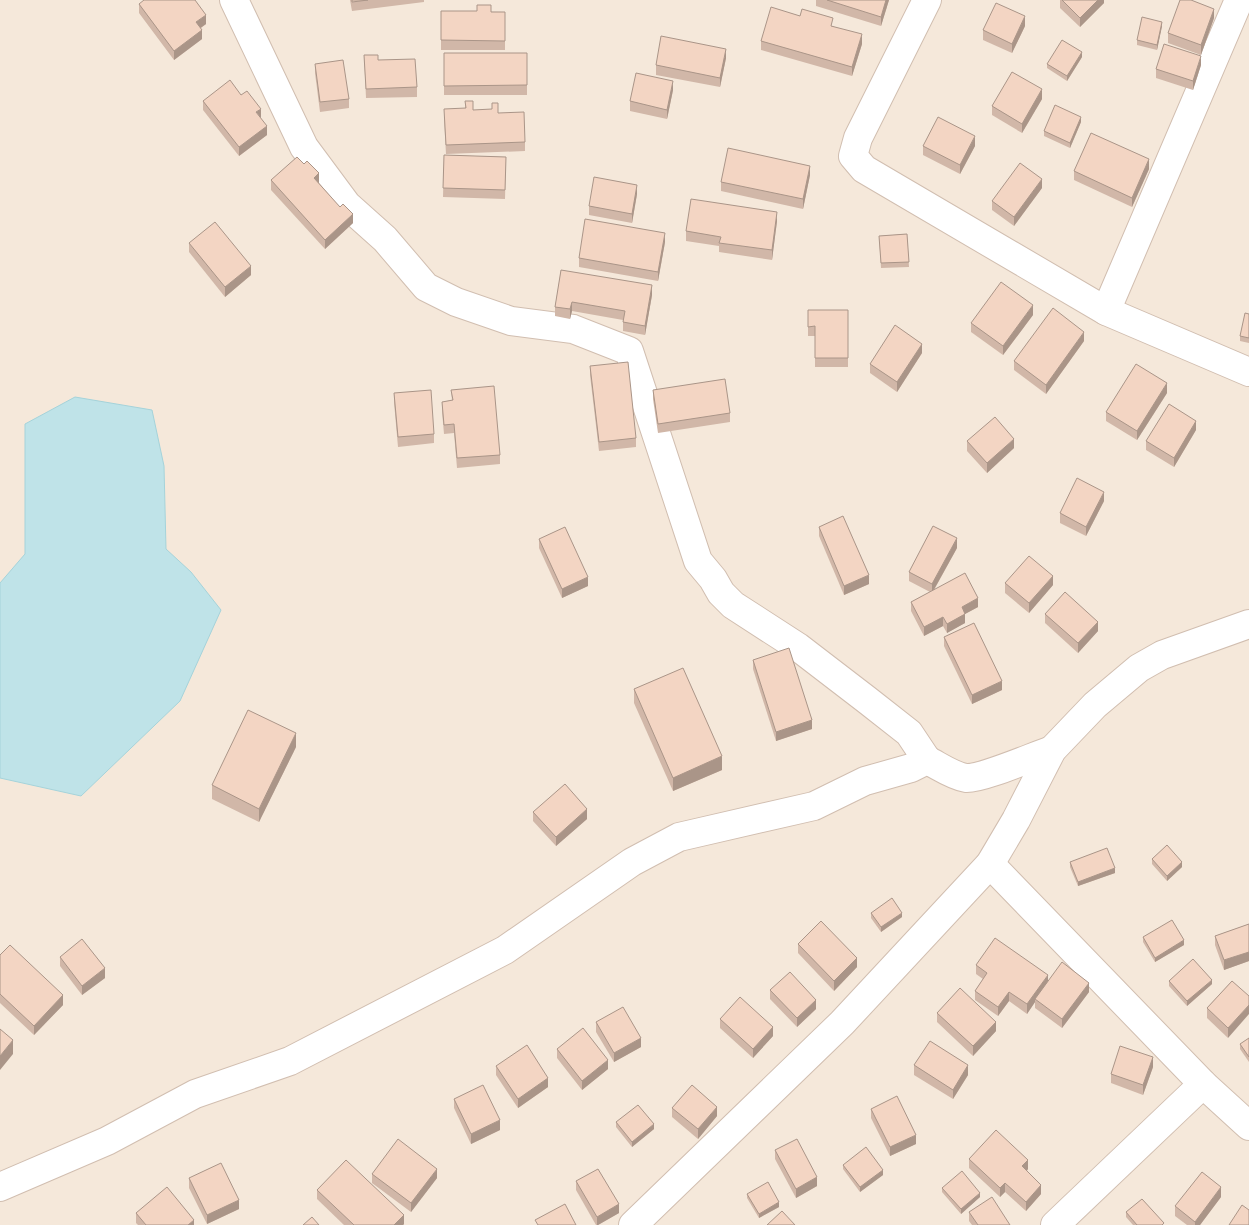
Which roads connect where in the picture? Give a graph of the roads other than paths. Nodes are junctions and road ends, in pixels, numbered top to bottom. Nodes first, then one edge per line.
1 (234, 0) edge
2 (927, 0) edge
3 (1239, 0) edge
4 (1106, 311) junction
5 (1249, 372) edge
6 (1249, 624) edge
7 (1052, 750) junction
8 (927, 760) junction
9 (990, 864) junction
10 (1202, 1084) junction
11 (1249, 1126) edge
12 (0, 1187) edge
13 (632, 1225) edge
14 (1055, 1225) edge

1 - 8 street
2 - 4 street
3 - 4 street
4 - 5 street
6 - 7 street
7 - 8 street
7 - 9 street
8 - 12 street
9 - 10 street
9 - 13 street
10 - 11 street
10 - 14 street

